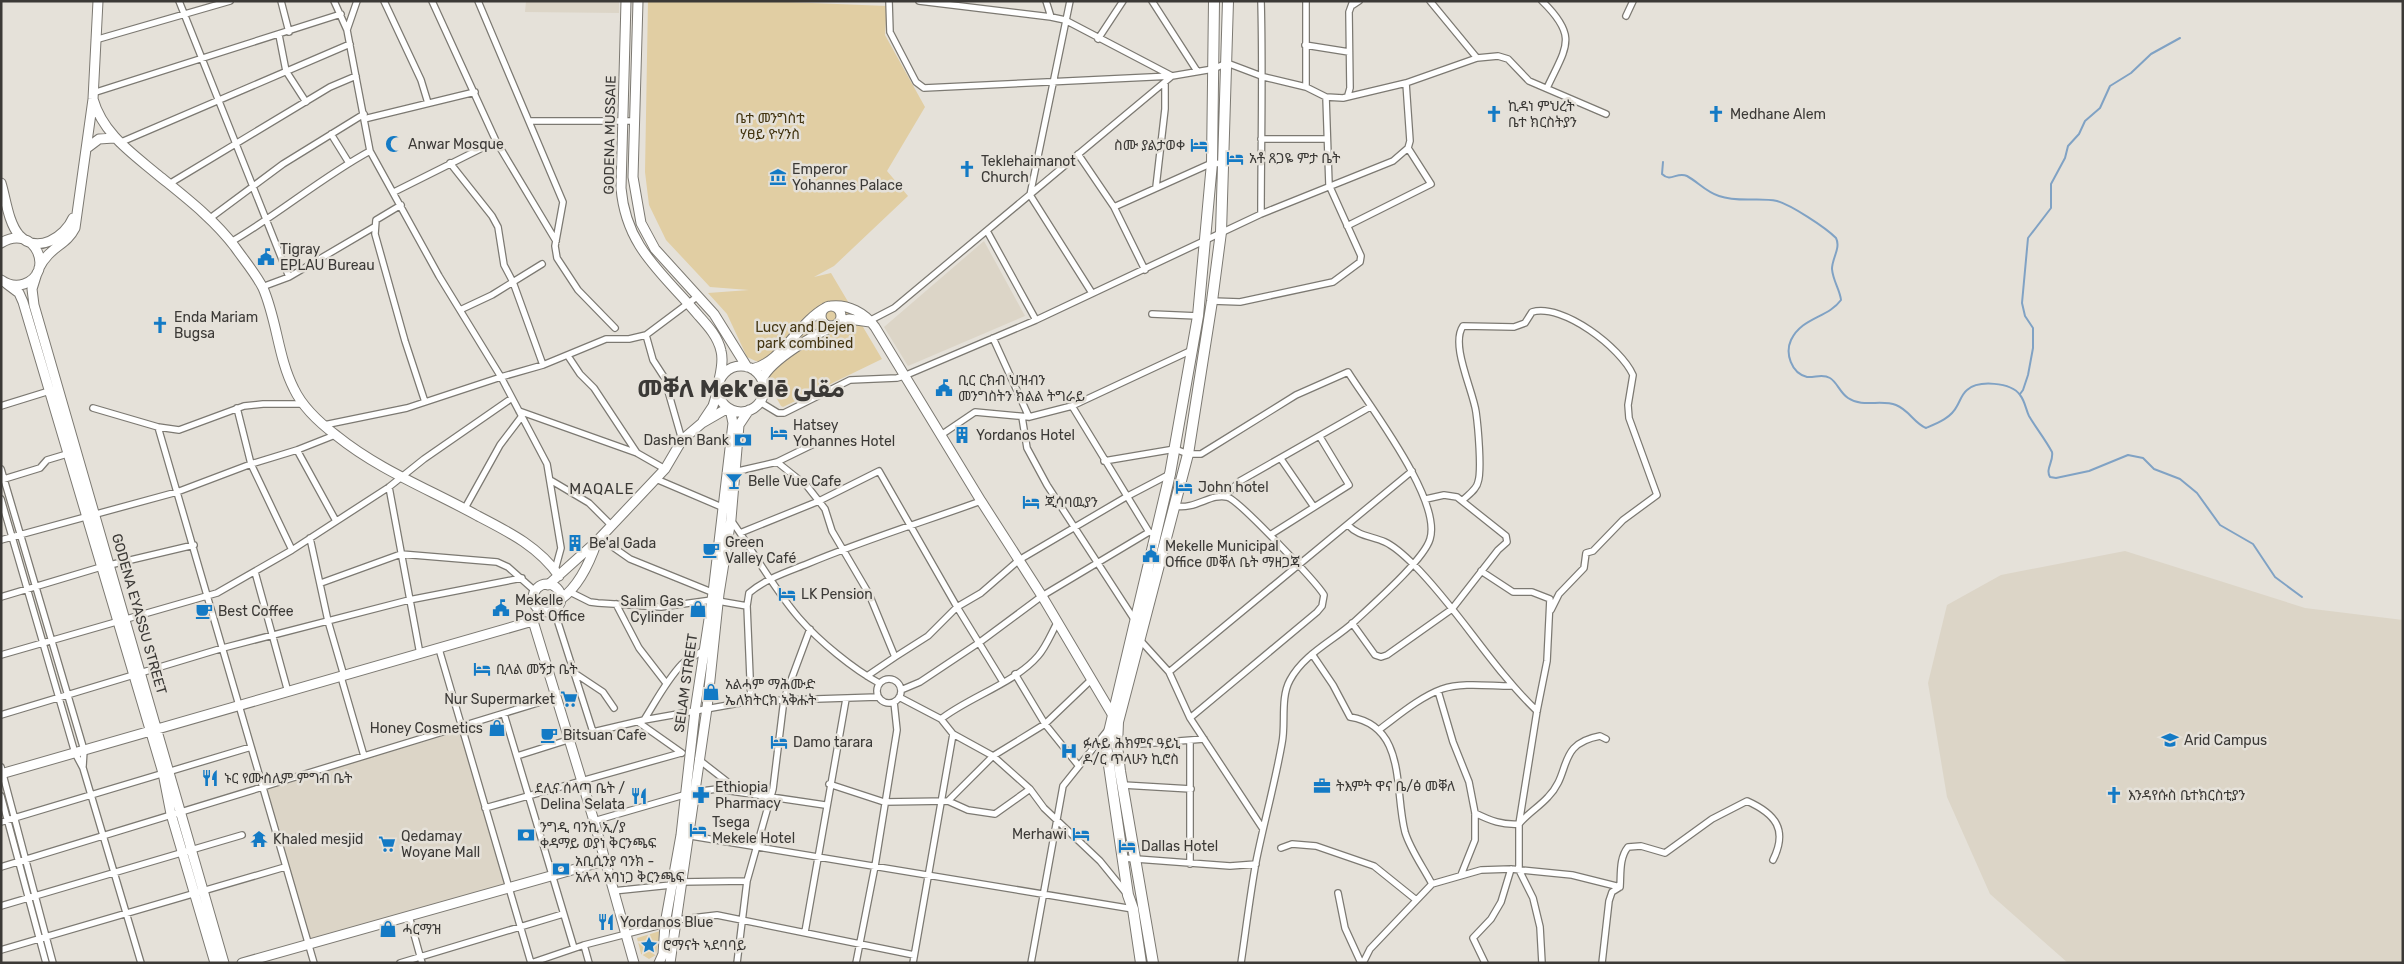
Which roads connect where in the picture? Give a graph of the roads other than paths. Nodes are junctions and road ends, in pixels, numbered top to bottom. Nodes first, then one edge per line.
1 (98, 1) edge
2 (179, 1) edge
3 (230, 1) edge
4 (281, 1) edge
5 (334, 1) edge
6 (357, 1) edge
7 (384, 1) edge
8 (432, 1) edge
9 (478, 1) edge
10 (626, 1) edge
11 (638, 1) edge
12 (889, 1) edge
13 (919, 1) edge
14 (1046, 1) edge
15 (1070, 1) edge
16 (1123, 1) edge
17 (1152, 1) edge
18 (1214, 1) edge
19 (1228, 1) edge
20 (1261, 1) edge
21 (1306, 1) edge
22 (1359, 1) edge
23 (1430, 1) edge
24 (1542, 1) edge
25 (1633, 1) edge
26 (936, 2) edge
27 (1353, 3) edge
28 (184, 14) junction
29 (341, 14) junction
30 (1626, 16) dead end
31 (1051, 17) junction
32 (1065, 20) junction
33 (347, 30) junction
34 (290, 32) junction
35 (279, 35) junction
36 (1098, 39) junction
37 (96, 40) junction
38 (350, 44) junction
39 (1306, 45) junction
40 (1349, 52) junction
41 (1477, 58) junction
42 (201, 60) junction
43 (1227, 63) junction
44 (1213, 69) junction
45 (286, 71) junction
46 (1197, 71) junction
47 (356, 76) junction
48 (1172, 76) junction
49 (1264, 77) junction
50 (1054, 81) junction
51 (1165, 82) junction
52 (1406, 83) junction
53 (1306, 87) junction
54 (1548, 88) junction
55 (475, 92) junction
56 (1348, 95) junction
57 (93, 96) junction
58 (1326, 97) junction
59 (218, 100) junction
60 (306, 102) junction
61 (428, 102) junction
62 (1606, 114) dead end
63 (364, 116) junction
64 (530, 121) junction
65 (623, 121) junction
66 (635, 121) junction
67 (332, 134) junction
68 (1327, 138) junction
69 (1261, 139) junction
70 (117, 140) junction
71 (496, 141) junction
72 (236, 144) junction
73 (86, 148) junction
74 (1408, 148) junction
75 (370, 151) junction
76 (1078, 154) junction
77 (349, 163) junction
78 (450, 163) junction
79 (1212, 163) junction
80 (1224, 164) junction
81 (1, 183) edge
82 (169, 184) junction
83 (252, 186) junction
84 (1156, 186) junction
85 (1329, 186) junction
86 (394, 192) junction
87 (1030, 195) junction
88 (78, 198) junction
89 (401, 205) junction
90 (1114, 207) junction
91 (1261, 214) junction
92 (209, 219) junction
93 (266, 221) junction
94 (1347, 226) junction
95 (374, 227) junction
96 (986, 231) junction
97 (1, 232) edge
98 (1221, 232) junction
99 (1, 236) edge
100 (25, 239) junction
101 (556, 240) junction
102 (1206, 241) junction
103 (231, 242) junction
104 (1, 243) edge
105 (542, 264) dead end
106 (38, 270) junction
107 (1145, 270) junction
108 (289, 277) junction
109 (3, 282) edge
110 (513, 282) junction
111 (262, 287) junction
112 (1092, 294) junction
113 (698, 296) junction
114 (1212, 301) junction
115 (689, 304) junction
116 (828, 307) junction
117 (460, 310) junction
118 (1152, 314) dead end
119 (1198, 316) junction
120 (1036, 320) junction
121 (870, 322) junction
122 (836, 325) junction
123 (615, 328) dead end
124 (646, 335) junction
125 (993, 338) junction
126 (1192, 350) junction
127 (568, 356) junction
128 (543, 365) junction
129 (749, 368) junction
130 (904, 376) junction
131 (501, 377) junction
132 (762, 379) junction
133 (59, 388) junction
134 (718, 388) junction
135 (49, 391) junction
136 (512, 398) junction
137 (425, 402) junction
138 (760, 402) junction
139 (303, 404) junction
140 (1, 406) edge
141 (1072, 406) junction
142 (1370, 407) junction
143 (93, 408) dead end
144 (237, 408) junction
145 (729, 409) junction
146 (749, 410) junction
147 (521, 414) junction
148 (1026, 417) junction
149 (702, 423) junction
150 (324, 425) junction
151 (158, 427) junction
152 (335, 435) junction
153 (941, 435) junction
154 (1320, 437) junction
155 (682, 440) junction
156 (835, 443) dead end
157 (297, 450) junction
158 (1175, 450) junction
159 (637, 453) junction
160 (66, 454) junction
161 (1188, 454) junction
162 (1281, 459) junction
163 (1104, 461) junction
164 (777, 462) junction
165 (251, 464) junction
166 (1, 469) edge
167 (666, 469) junction
168 (1412, 471) junction
169 (731, 472) junction
170 (1170, 474) junction
171 (402, 477) junction
172 (656, 478) junction
173 (3, 479) edge
174 (552, 481) junction
175 (389, 487) junction
176 (177, 492) junction
177 (1126, 496) junction
178 (1226, 496) junction
179 (1, 499) edge
180 (1426, 499) junction
181 (1463, 500) junction
182 (820, 501) junction
183 (981, 501) junction
184 (727, 504) junction
185 (1175, 506) junction
186 (1314, 507) junction
187 (465, 508) junction
188 (91, 514) junction
189 (730, 519) junction
190 (336, 521) junction
191 (611, 525) junction
192 (1348, 525) junction
193 (912, 527) junction
194 (1075, 527) junction
195 (740, 533) junction
196 (20, 534) junction
197 (1153, 534) junction
198 (1270, 535) junction
199 (12, 537) junction
200 (1168, 537) junction
201 (310, 538) junction
202 (598, 539) junction
203 (1, 540) edge
204 (194, 545) junction
205 (292, 550) junction
206 (842, 550) junction
207 (401, 554) junction
208 (1019, 560) junction
209 (1098, 564) junction
210 (1413, 564) junction
211 (111, 565) junction
212 (1297, 565) junction
213 (101, 567) junction
214 (1481, 571) junction
215 (255, 572) junction
216 (557, 573) junction
217 (522, 578) junction
218 (770, 579) junction
219 (321, 583) junction
220 (548, 584) junction
221 (36, 586) junction
222 (28, 589) junction
223 (535, 591) junction
224 (570, 592) junction
225 (208, 596) junction
226 (1042, 596) junction
227 (1, 597) edge
228 (716, 597) junction
229 (561, 599) junction
230 (410, 600) junction
231 (616, 604) junction
232 (747, 606) junction
233 (956, 607) junction
234 (1452, 608) junction
235 (554, 610) junction
236 (1551, 610) junction
237 (540, 611) junction
238 (1134, 619) junction
239 (122, 621) junction
240 (328, 621) junction
241 (533, 622) junction
242 (1058, 623) junction
243 (1352, 623) junction
244 (810, 629) junction
245 (272, 635) junction
246 (52, 640) junction
247 (1140, 640) junction
248 (980, 642) junction
249 (43, 643) junction
250 (705, 647) junction
251 (223, 648) junction
252 (439, 649) junction
253 (420, 654) junction
254 (1312, 654) junction
255 (1, 655) edge
256 (895, 657) junction
257 (1169, 672) junction
258 (137, 673) junction
259 (576, 674) junction
260 (1014, 674) junction
261 (343, 676) junction
262 (867, 676) junction
263 (1092, 679) junction
264 (1003, 682) junction
265 (666, 683) junction
266 (880, 683) junction
267 (1511, 686) junction
268 (901, 690) junction
269 (1438, 691) junction
270 (288, 692) junction
271 (68, 695) junction
272 (59, 697) junction
273 (557, 697) junction
274 (878, 697) junction
275 (784, 699) junction
276 (846, 699) junction
277 (897, 699) junction
278 (751, 701) junction
279 (238, 706) junction
280 (614, 708) dead end
281 (707, 708) junction
282 (695, 711) junction
283 (1537, 711) junction
284 (504, 714) junction
285 (1, 715) edge
286 (1190, 718) junction
287 (941, 719) junction
288 (1115, 719) junction
289 (641, 721) junction
290 (1045, 724) junction
291 (462, 726) junction
292 (1380, 728) junction
293 (1109, 729) junction
294 (154, 730) junction
295 (593, 732) junction
296 (953, 734) junction
297 (1204, 739) junction
298 (1606, 739) dead end
299 (569, 740) junction
300 (1190, 742) junction
301 (1106, 745) junction
302 (1117, 746) junction
303 (251, 747) junction
304 (80, 752) junction
305 (682, 753) junction
306 (364, 756) junction
307 (517, 756) junction
308 (993, 756) junction
309 (695, 758) junction
310 (1078, 765) junction
311 (2, 772) edge
312 (166, 772) junction
313 (581, 781) junction
314 (829, 784) junction
315 (1122, 785) junction
316 (262, 787) junction
317 (1030, 789) junction
318 (1191, 789) junction
319 (739, 791) junction
320 (690, 794) junction
321 (91, 795) junction
322 (1, 796) edge
323 (528, 796) junction
324 (770, 796) junction
325 (944, 801) junction
326 (884, 802) junction
327 (825, 805) junction
328 (485, 808) junction
329 (182, 812) junction
330 (1475, 813) junction
331 (171, 814) junction
332 (15, 818) junction
333 (1056, 819) junction
334 (4, 821) edge
335 (594, 821) junction
336 (1519, 824) junction
337 (1263, 829) junction
338 (242, 835) dead end
339 (685, 835) junction
340 (102, 836) junction
341 (758, 847) junction
342 (1281, 848) dead end
343 (192, 850) junction
344 (182, 852) junction
345 (818, 857) junction
346 (1123, 858) junction
347 (1135, 858) junction
348 (26, 859) junction
349 (1773, 860) dead end
350 (19, 861) junction
351 (604, 861) junction
352 (1190, 864) junction
353 (1256, 864) junction
354 (875, 866) junction
355 (1, 867) edge
356 (286, 867) junction
357 (1511, 869) junction
358 (1519, 870) junction
359 (114, 873) junction
360 (1461, 875) junction
361 (552, 876) junction
362 (930, 876) junction
363 (680, 882) junction
364 (747, 882) junction
365 (1432, 884) junction
366 (671, 885) junction
367 (1620, 887) junction
368 (509, 888) junction
369 (203, 891) junction
370 (613, 891) junction
371 (1338, 893) dead end
372 (193, 894) junction
373 (1044, 894) junction
374 (1128, 895) junction
375 (36, 896) junction
376 (28, 898) junction
377 (1415, 899) junction
378 (1, 906) edge
379 (1133, 909) junction
380 (1144, 909) junction
381 (126, 913) junction
382 (563, 914) junction
383 (408, 916) junction
384 (675, 920) junction
385 (741, 920) junction
386 (666, 924) junction
387 (520, 927) junction
388 (805, 932) junction
389 (625, 934) junction
390 (46, 936) junction
391 (40, 938) junction
392 (308, 944) junction
393 (859, 944) junction
394 (584, 945) junction
395 (574, 948) junction
396 (629, 949) junction
397 (1, 950) edge
398 (914, 955) junction
399 (421, 960) edge
400 (659, 962) edge
401 (46, 963) edge
402 (53, 963) edge
403 (141, 963) edge
404 (215, 963) edge
405 (224, 963) edge
406 (242, 963) edge
407 (314, 963) edge
408 (400, 963) edge
409 (531, 963) edge
410 (589, 963) edge
411 (629, 963) edge
412 (634, 963) edge
413 (670, 963) edge
414 (737, 963) edge
415 (856, 963) edge
416 (913, 963) edge
417 (1031, 963) edge
418 (1141, 963) edge
419 (1153, 963) edge
420 (1241, 963) edge
421 (1362, 963) edge
422 (1485, 963) edge
423 (1542, 963) edge
424 (1602, 963) edge

1 - 37 street
2 - 28 street
3 - 28 street
4 - 34 street
5 - 29 street
6 - 33 street
7 - 61 street
8 - 55 street
9 - 64 street
10 - 65 street, GODENA MUSSAIE
11 - 66 street, GODENA MUSSAIE
12 - 50 street
13 - 26 street
14 - 31 street
15 - 32 street
16 - 36 street
17 - 46 street
18 - 44 main road
19 - 43 main road
20 - 49 street
21 - 39 street
22 - 27 street
23 - 41 street
24 - 54 street
25 - 30 street
26 - 31 street
27 - 40 street
28 - 37 street
28 - 42 street
29 - 33 street
29 - 34 street
31 - 32 street
32 - 36 street
32 - 50 street
33 - 38 street
34 - 35 street
35 - 42 street
35 - 45 street
36 - 48 street
37 - 57 street
38 - 45 street
38 - 47 street
39 - 40 street
39 - 53 street
40 - 56 street
41 - 52 street
41 - 54 street
42 - 57 street
42 - 59 street
43 - 44 street
43 - 49 street
43 - 80 main road
44 - 46 street
44 - 79 main road
45 - 59 street
45 - 60 street
46 - 48 street
47 - 60 street
47 - 63 street
48 - 50 street
48 - 51 street
49 - 53 street
49 - 69 street
50 - 87 street
51 - 76 street
51 - 84 street
52 - 56 street
52 - 74 street
53 - 58 street
54 - 62 street
55 - 61 street
55 - 71 street
56 - 58 street
57 - 70 street
57 - 73 street
58 - 68 street
59 - 70 street
59 - 72 street
60 - 72 street
61 - 63 street
63 - 67 street
63 - 75 street
64 - 65 street
64 - 101 street
65 - 66 street
65 - 115 street, GODENA MUSSAIE
66 - 113 street, GODENA MUSSAIE
67 - 77 street
67 - 83 street
68 - 69 street
68 - 85 street
69 - 91 street
70 - 73 street
70 - 82 street
71 - 78 street
71 - 101 street
72 - 82 street
72 - 83 street
73 - 88 street
74 - 85 street
74 - 94 street
75 - 77 street
75 - 86 street
76 - 87 street
76 - 90 street
77 - 93 street
78 - 86 street
78 - 110 street
79 - 80 street
79 - 84 street
79 - 102 main road
80 - 98 main road
81 - 100 street
82 - 92 street
83 - 92 street
83 - 93 street
84 - 90 street
85 - 91 street
85 - 94 street
86 - 89 street
87 - 96 street
87 - 112 street
88 - 100 street
88 - 106 street
89 - 95 street
89 - 117 street
90 - 107 street
91 - 98 street
92 - 103 street
93 - 103 street
93 - 108 street
94 - 114 street
95 - 108 street
95 - 137 street
96 - 120 street
96 - 121 street
97 - 99 street
98 - 102 street
98 - 114 main road
100 - 104 street
100 - 106 street
101 - 123 street
102 - 107 street
102 - 119 main road
103 - 111 street
105 - 110 street
106 - 109 street
106 - 133 street, GODENA EYASSU STREET
107 - 112 street
108 - 111 street
109 - 135 street, GODENA EYASSU STREET
110 - 117 street
110 - 128 street
111 - 139 street
112 - 120 street
113 - 115 street
113 - 129 street, GODENA MUSSAIE
114 - 161 main road
115 - 124 street
115 - 134 street, GODENA MUSSAIE
116 - 121 street
116 - 122 street
116 - 122 street
116 - 129 street
117 - 131 street
118 - 119 street
119 - 126 main road
120 - 125 street
121 - 122 street
121 - 130 street
122 - 132 street
124 - 127 street
124 - 155 street
125 - 130 street
125 - 148 street
126 - 141 street
126 - 158 main road
127 - 128 street
127 - 159 street
128 - 131 street
129 - 132 street
129 - 134 street
130 - 138 street
130 - 153 street
131 - 136 street
131 - 137 street
132 - 138 street
133 - 135 street
133 - 188 street, GODENA EYASSU STREET
134 - 145 street
134 - 149 street
135 - 140 street
135 - 160 street, GODENA EYASSU STREET
136 - 147 street
136 - 171 street
137 - 150 street
138 - 146 street
139 - 144 street
139 - 150 street
141 - 148 street
141 - 163 street
142 - 154 street
142 - 161 street
142 - 168 street
143 - 151 street
144 - 151 street
144 - 165 street
145 - 146 street
145 - 149 street
145 - 169 street
146 - 169 street
147 - 159 street
147 - 174 street
147 - 187 street
148 - 153 street
148 - 194 street
149 - 155 street
150 - 152 street
151 - 176 street
152 - 157 street
152 - 171 street
153 - 183 street
154 - 162 street
154 - 186 street
155 - 167 street
156 - 164 street
157 - 165 street
157 - 190 street
158 - 161 street
158 - 163 street
158 - 170 main road
159 - 167 street
160 - 173 street
160 - 188 street, GODENA EYASSU STREET
161 - 185 main road
162 - 178 street
162 - 186 street
163 - 177 street
164 - 169 street
164 - 182 street
165 - 176 street
165 - 205 street
166 - 173 street
167 - 172 street
168 - 180 street
168 - 192 street
169 - 184 street
170 - 177 street
170 - 197 main road
171 - 175 street
171 - 187 street
172 - 184 street
172 - 191 street
173 - 196 street
174 - 191 street
174 - 216 street
175 - 190 street
175 - 207 street
176 - 188 street
176 - 204 street
177 - 194 street
177 - 197 street
178 - 185 street
178 - 198 street
179 - 199 street
180 - 181 street
180 - 210 street
181 - 214 street
181 - 236 street
182 - 193 street
182 - 195 street
182 - 206 street
183 - 193 street
183 - 208 street
184 - 189 street, SELAM STREET
184 - 228 street, SELAM STREET
185 - 200 main road
186 - 198 street
187 - 216 street
188 - 196 street
188 - 211 street, GODENA EYASSU STREET
188 - 213 street, GODENA EYASSU STREET
189 - 195 street
189 - 228 street, SELAM STREET
190 - 201 street
191 - 202 street
192 - 210 street
192 - 212 street
193 - 206 street
193 - 233 street
194 - 208 street
194 - 209 street
195 - 218 street
196 - 199 street
196 - 221 street
197 - 200 street
197 - 209 street
197 - 238 main road
198 - 212 street
199 - 203 street
199 - 222 street
200 - 247 main road
201 - 205 street
201 - 219 street
202 - 216 street
202 - 224 street
202 - 228 street
204 - 211 street
204 - 225 street
205 - 215 street
206 - 218 street
206 - 256 street
207 - 217 street
207 - 219 street
207 - 230 street
208 - 226 street
208 - 233 street
209 - 226 street
209 - 238 street
210 - 234 street
210 - 243 street
211 - 213 street
211 - 239 street, GODENA EYASSU STREET
212 - 257 street
212 - 286 street
213 - 221 street
213 - 239 street, GODENA EYASSU STREET
214 - 234 street
214 - 236 street
215 - 225 street
215 - 245 street
216 - 220 street
217 - 223 street
217 - 230 street
218 - 232 street
218 - 244 street
219 - 240 street
220 - 223 street
220 - 229 street
221 - 222 street
221 - 246 street
222 - 227 street
222 - 249 street
223 - 237 street
224 - 229 street
224 - 231 street
225 - 239 street
225 - 251 street
226 - 242 street
226 - 248 street
228 - 231 street
228 - 232 street
228 - 250 street, SELAM STREET
228 - 281 street, SELAM STREET
229 - 235 street
230 - 240 street
230 - 253 street
231 - 265 street
232 - 278 street
233 - 248 street
233 - 256 street
234 - 243 street
234 - 267 street
235 - 237 street
235 - 259 street
236 - 283 street
237 - 241 street
238 - 288 main road
239 - 246 street
239 - 258 street, GODENA EYASSU STREET
240 - 245 street
240 - 261 street
241 - 252 street
241 - 273 street
242 - 260 street
242 - 263 street
243 - 254 street
244 - 262 street
244 - 275 street
245 - 251 street
245 - 270 street
246 - 249 street
246 - 271 street
247 - 257 street
247 - 288 main road
248 - 264 street
248 - 268 street
249 - 255 street
249 - 272 street
250 - 265 street
250 - 282 street, SELAM STREET
251 - 258 street
251 - 279 street
252 - 253 street
252 - 291 street
253 - 261 street
254 - 292 street
254 - 337 street
256 - 262 street
257 - 286 street
258 - 271 street
258 - 294 street, GODENA EYASSU STREET
259 - 280 street
259 - 295 street
260 - 264 street
260 - 290 street
261 - 270 street
261 - 306 street
262 - 266 street
263 - 288 street
263 - 290 street
264 - 287 street
265 - 289 street
266 - 268 street
266 - 274 street
267 - 269 street
267 - 283 street
268 - 277 street
269 - 292 street
269 - 330 street
270 - 279 street
271 - 272 street
271 - 304 street
272 - 285 street
272 - 304 street
273 - 284 street
273 - 299 street
274 - 276 street
274 - 277 street
275 - 276 street
275 - 278 street
275 - 324 street
276 - 314 street
277 - 287 street
277 - 326 street
278 - 281 street
279 - 294 street
279 - 303 street
281 - 282 street
281 - 309 street, SELAM STREET
282 - 289 street
282 - 309 street, SELAM STREET
283 - 336 street
284 - 291 street
284 - 307 street
286 - 297 street
287 - 296 street
288 - 293 main road
288 - 302 main road
289 - 295 street
289 - 305 street
290 - 308 street
290 - 310 street
291 - 306 street
291 - 328 street
292 - 365 street
293 - 301 main road
293 - 310 street
294 - 304 street
294 - 312 street, GODENA EYASSU STREET
295 - 299 street
296 - 308 street
296 - 325 street
297 - 300 street
297 - 337 street
298 - 336 street
299 - 307 street
299 - 313 street
300 - 302 street
300 - 318 street
301 - 302 street
301 - 346 main road
302 - 315 main road
303 - 312 street
303 - 316 street
304 - 311 street
304 - 321 street
305 - 309 street
305 - 313 street
306 - 316 street
307 - 323 street
308 - 317 street
308 - 325 street
309 - 319 street
309 - 320 street, SELAM STREET
310 - 333 street
311 - 332 street
312 - 321 street
312 - 329 street, GODENA EYASSU STREET
312 - 331 street, GODENA EYASSU STREET
313 - 323 street
313 - 335 street
314 - 326 street
314 - 327 street
315 - 318 street
315 - 347 main road
316 - 329 street
316 - 356 street
317 - 325 street
317 - 333 street
318 - 352 street
319 - 320 street
319 - 324 street
320 - 335 street
320 - 339 street, SELAM STREET
321 - 332 street
321 - 340 street
322 - 334 street
323 - 328 street
323 - 361 street
324 - 327 street
324 - 341 street
325 - 326 street
325 - 362 street
326 - 354 street
327 - 345 street
328 - 368 street
329 - 331 street
329 - 343 street, GODENA EYASSU STREET
330 - 336 street
330 - 360 street
331 - 340 street
331 - 344 street, GODENA EYASSU STREET
332 - 334 street
332 - 348 street
333 - 373 street
333 - 374 street
334 - 350 street
335 - 351 street
336 - 358 street
337 - 353 street
338 - 343 street
339 - 341 street
339 - 363 street, SELAM STREET
339 - 366 street, SELAM STREET
340 - 348 street
340 - 359 street
341 - 345 street
341 - 364 street
342 - 377 street
343 - 344 street
343 - 369 street, GODENA EYASSU STREET
344 - 359 street
344 - 372 street, GODENA EYASSU STREET
345 - 354 street
345 - 388 street
346 - 347 street
346 - 374 main road
347 - 352 street
347 - 380 main road
348 - 350 street
348 - 375 street
349 - 367 street
350 - 355 street
350 - 376 street
351 - 361 street
351 - 370 street
352 - 353 street
353 - 420 street
354 - 362 street
354 - 393 street
356 - 369 street
356 - 392 street
357 - 358 street
357 - 360 street
357 - 422 street
358 - 367 street
358 - 423 street
359 - 375 street
359 - 381 street
360 - 365 street
361 - 368 street
361 - 382 street
362 - 373 street
362 - 398 street
363 - 364 street
363 - 366 street
363 - 384 street, SELAM STREET
364 - 385 street
365 - 377 street
366 - 370 street
366 - 386 street, SELAM STREET
367 - 424 street
368 - 383 street
368 - 387 street
369 - 372 street
369 - 405 street, GODENA EYASSU STREET
370 - 389 street
371 - 421 street
372 - 381 street
372 - 404 street, GODENA EYASSU STREET
373 - 379 street
373 - 417 street
374 - 379 main road
375 - 376 street
375 - 390 street
376 - 378 street
376 - 391 street
377 - 421 street
379 - 380 street
379 - 418 main road
380 - 419 main road
381 - 390 street
381 - 403 street
382 - 387 street
382 - 395 street
383 - 392 street
383 - 399 street
384 - 385 street
384 - 386 street
384 - 413 street, SELAM STREET
385 - 388 street
385 - 414 street
386 - 389 street
386 - 400 street, SELAM STREET
387 - 399 street
387 - 409 street
388 - 393 street
389 - 394 street
389 - 396 street
390 - 391 street
390 - 402 street
391 - 397 street
391 - 401 street
392 - 406 street
392 - 407 street
393 - 398 street
393 - 415 street
394 - 395 street
394 - 410 street
395 - 409 street
396 - 411 street
396 - 412 street
398 - 416 street
399 - 408 street

